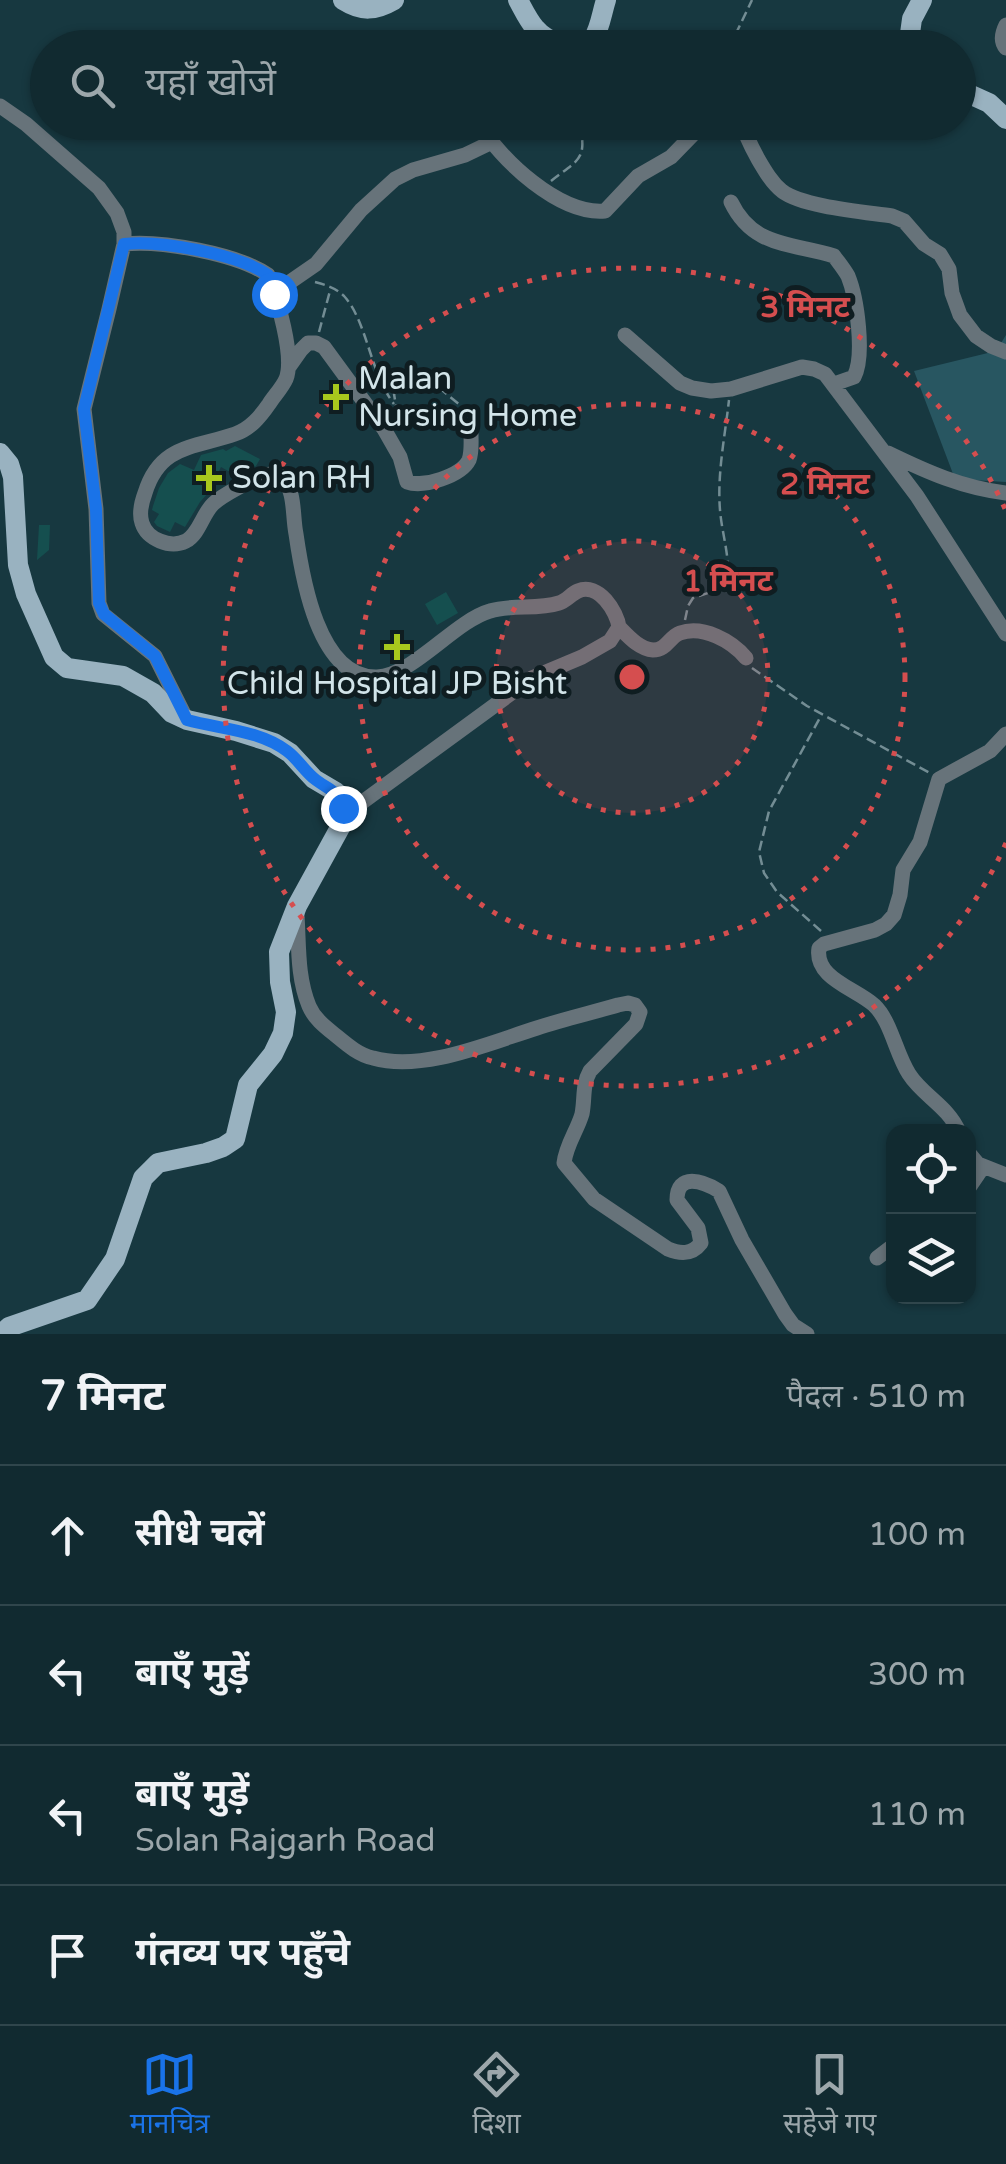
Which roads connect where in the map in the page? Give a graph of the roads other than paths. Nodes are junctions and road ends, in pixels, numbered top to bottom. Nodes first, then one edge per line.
1 (343, 0) edge
2 (394, 0) edge
3 (518, 0) edge
4 (606, 0) edge
5 (922, 0) edge
6 (1006, 25) edge
7 (537, 30) edge
8 (596, 30) edge
9 (911, 30) edge
10 (1006, 48) edge
11 (976, 97) edge
12 (0, 106) edge
13 (1006, 119) edge
14 (30, 128) edge
15 (44, 140) edge
16 (688, 140) edge
17 (750, 140) edge
18 (492, 142) joint
19 (732, 202) dead end
20 (124, 244) junction
21 (274, 294) junction
22 (625, 335) dead end
23 (1006, 352) edge
24 (289, 367) junction
25 (834, 384) junction
26 (472, 434) dead end
27 (883, 451) junction
28 (0, 452) edge
29 (1006, 494) edge
30 (619, 627) junction
31 (1006, 634) edge
32 (746, 658) road end
33 (187, 720) junction
34 (1006, 734) edge
35 (342, 817) junction
36 (297, 906) junction
37 (955, 1124) edge
38 (976, 1161) edge
39 (982, 1167) junction
40 (1006, 1174) edge
41 (976, 1176) edge
42 (886, 1251) edge
43 (877, 1258) dead end
44 (2, 1334) edge
45 (807, 1334) edge

1 - 2 main road
3 - 7 main road
4 - 8 main road
5 - 9 main road
6 - 10 street
11 - 13 main road
12 - 14 street
15 - 20 street
16 - 18 street
17 - 23 street
18 - 21 street
19 - 25 street
20 - 21 street
20 - 33 street
21 - 24 street
22 - 25 street
24 - 26 street
24 - 30 street
25 - 27 street
27 - 29 street
27 - 31 street
28 - 33 main road
30 - 32 street
30 - 35 street
33 - 35 main road
34 - 37 street
35 - 36 main road
36 - 44 main road
36 - 45 street
38 - 39 street
39 - 40 street
39 - 41 street
42 - 43 street

